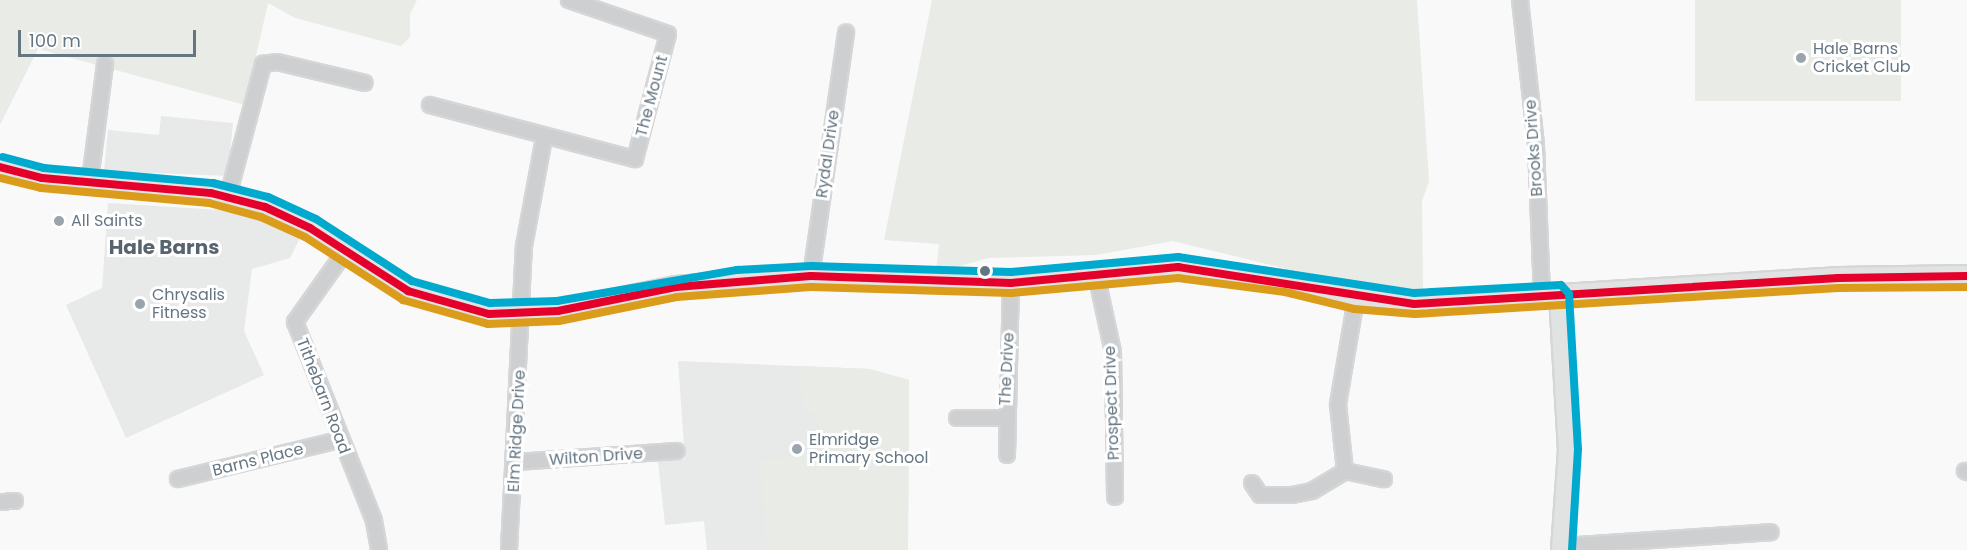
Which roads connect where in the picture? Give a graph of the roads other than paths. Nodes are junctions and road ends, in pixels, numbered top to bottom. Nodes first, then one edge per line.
1 (1520, 0) edge
2 (577, 1) edge
3 (846, 32) dead end
4 (105, 64) dead end
5 (365, 83) dead end
6 (430, 105) dead end
7 (544, 138) junction
8 (2, 169) edge
9 (90, 180) junction
10 (228, 196) junction
11 (344, 253) junction
12 (1096, 274) junction
13 (811, 276) junction
14 (1967, 276) edge
15 (1011, 283) junction
16 (1551, 296) junction
17 (1356, 299) junction
18 (524, 313) junction
19 (957, 418) dead end
20 (1004, 418) junction
21 (339, 440) junction
22 (676, 451) dead end
23 (1007, 455) dead end
24 (516, 462) junction
25 (1345, 471) junction
26 (178, 479) dead end
27 (1384, 479) dead end
28 (1252, 483) dead end
29 (1115, 497) dead end
30 (15, 501) dead end
31 (0, 502) edge
32 (1771, 532) dead end
33 (1561, 548) edge
34 (378, 550) edge
35 (508, 550) edge

1 - 16 street, Brooks Drive
2 - 7 street, The Mount
3 - 13 street, Rydal Drive
4 - 9 street
5 - 10 street
6 - 7 street, The Mount
7 - 18 street
8 - 9 main road
9 - 10 main road
10 - 11 main road
11 - 18 main road
11 - 21 street, Tithebarn Road
12 - 15 main road
12 - 17 main road
12 - 29 street, Prospect Drive
13 - 15 main road
13 - 18 main road
14 - 16 main road
15 - 20 street, The Drive
16 - 17 main road
16 - 33 street
17 - 25 street
18 - 24 street, Elm Ridge Drive
19 - 20 street
20 - 23 street, The Drive
21 - 26 street, Barns Place
21 - 34 street, Tithebarn Road
22 - 24 street, Wilton Drive
24 - 35 street, Elm Ridge Drive
25 - 27 street
25 - 28 street
30 - 31 street
32 - 33 street

